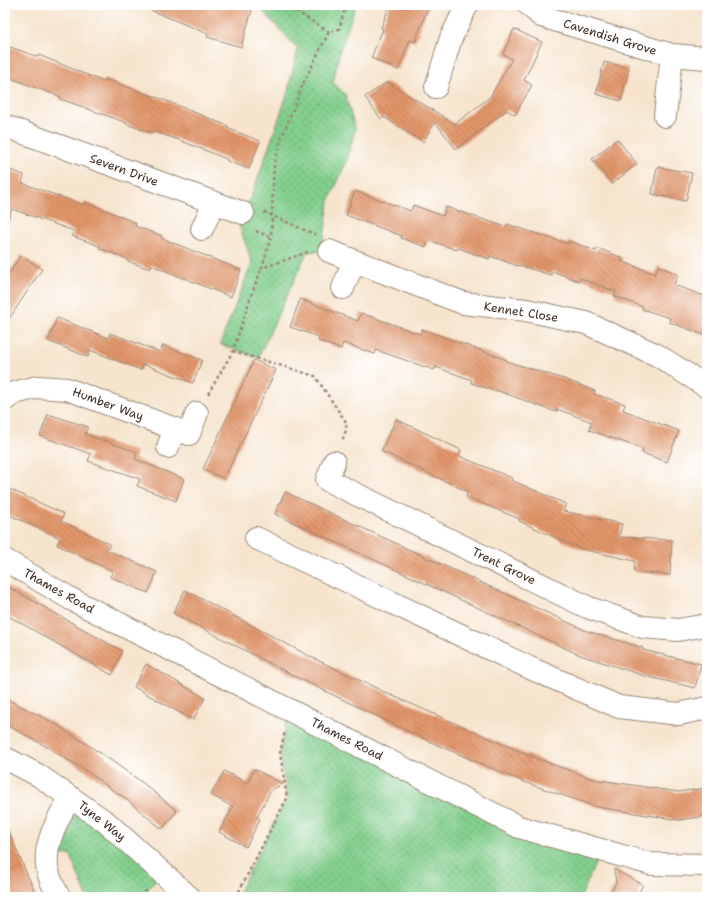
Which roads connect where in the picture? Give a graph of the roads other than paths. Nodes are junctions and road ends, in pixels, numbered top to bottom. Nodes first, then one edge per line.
1 (467, 5) edge
2 (529, 5) edge
3 (672, 55) junction
4 (707, 58) edge
5 (436, 88) dead end
6 (666, 116) dead end
7 (5, 126) edge
8 (214, 203) junction
9 (243, 214) road end
10 (202, 229) dead end
11 (329, 251) road end
12 (354, 261) junction
13 (343, 288) dead end
14 (707, 387) edge
15 (5, 400) edge
16 (196, 413) road end
17 (334, 462) road end
18 (256, 538) dead end
19 (5, 560) edge
20 (707, 625) edge
21 (707, 708) edge
22 (5, 758) edge
23 (70, 797) junction
24 (707, 865) edge
25 (59, 897) edge
26 (189, 897) edge

1 - 5 street
2 - 3 street, Cavendish Grove
3 - 4 street, Cavendish Grove
3 - 6 street, Cavendish Grove
7 - 8 street, Severn Drive
8 - 9 street, Severn Drive
8 - 10 street
11 - 12 street, Kennet Close
12 - 13 street
12 - 14 street, Kennet Close
15 - 16 street, Humber Way
17 - 20 street, Trent Grove
18 - 21 street
19 - 24 street, Thames Road
22 - 23 street, Tyne Way
23 - 25 street
23 - 26 street, Tyne Way

